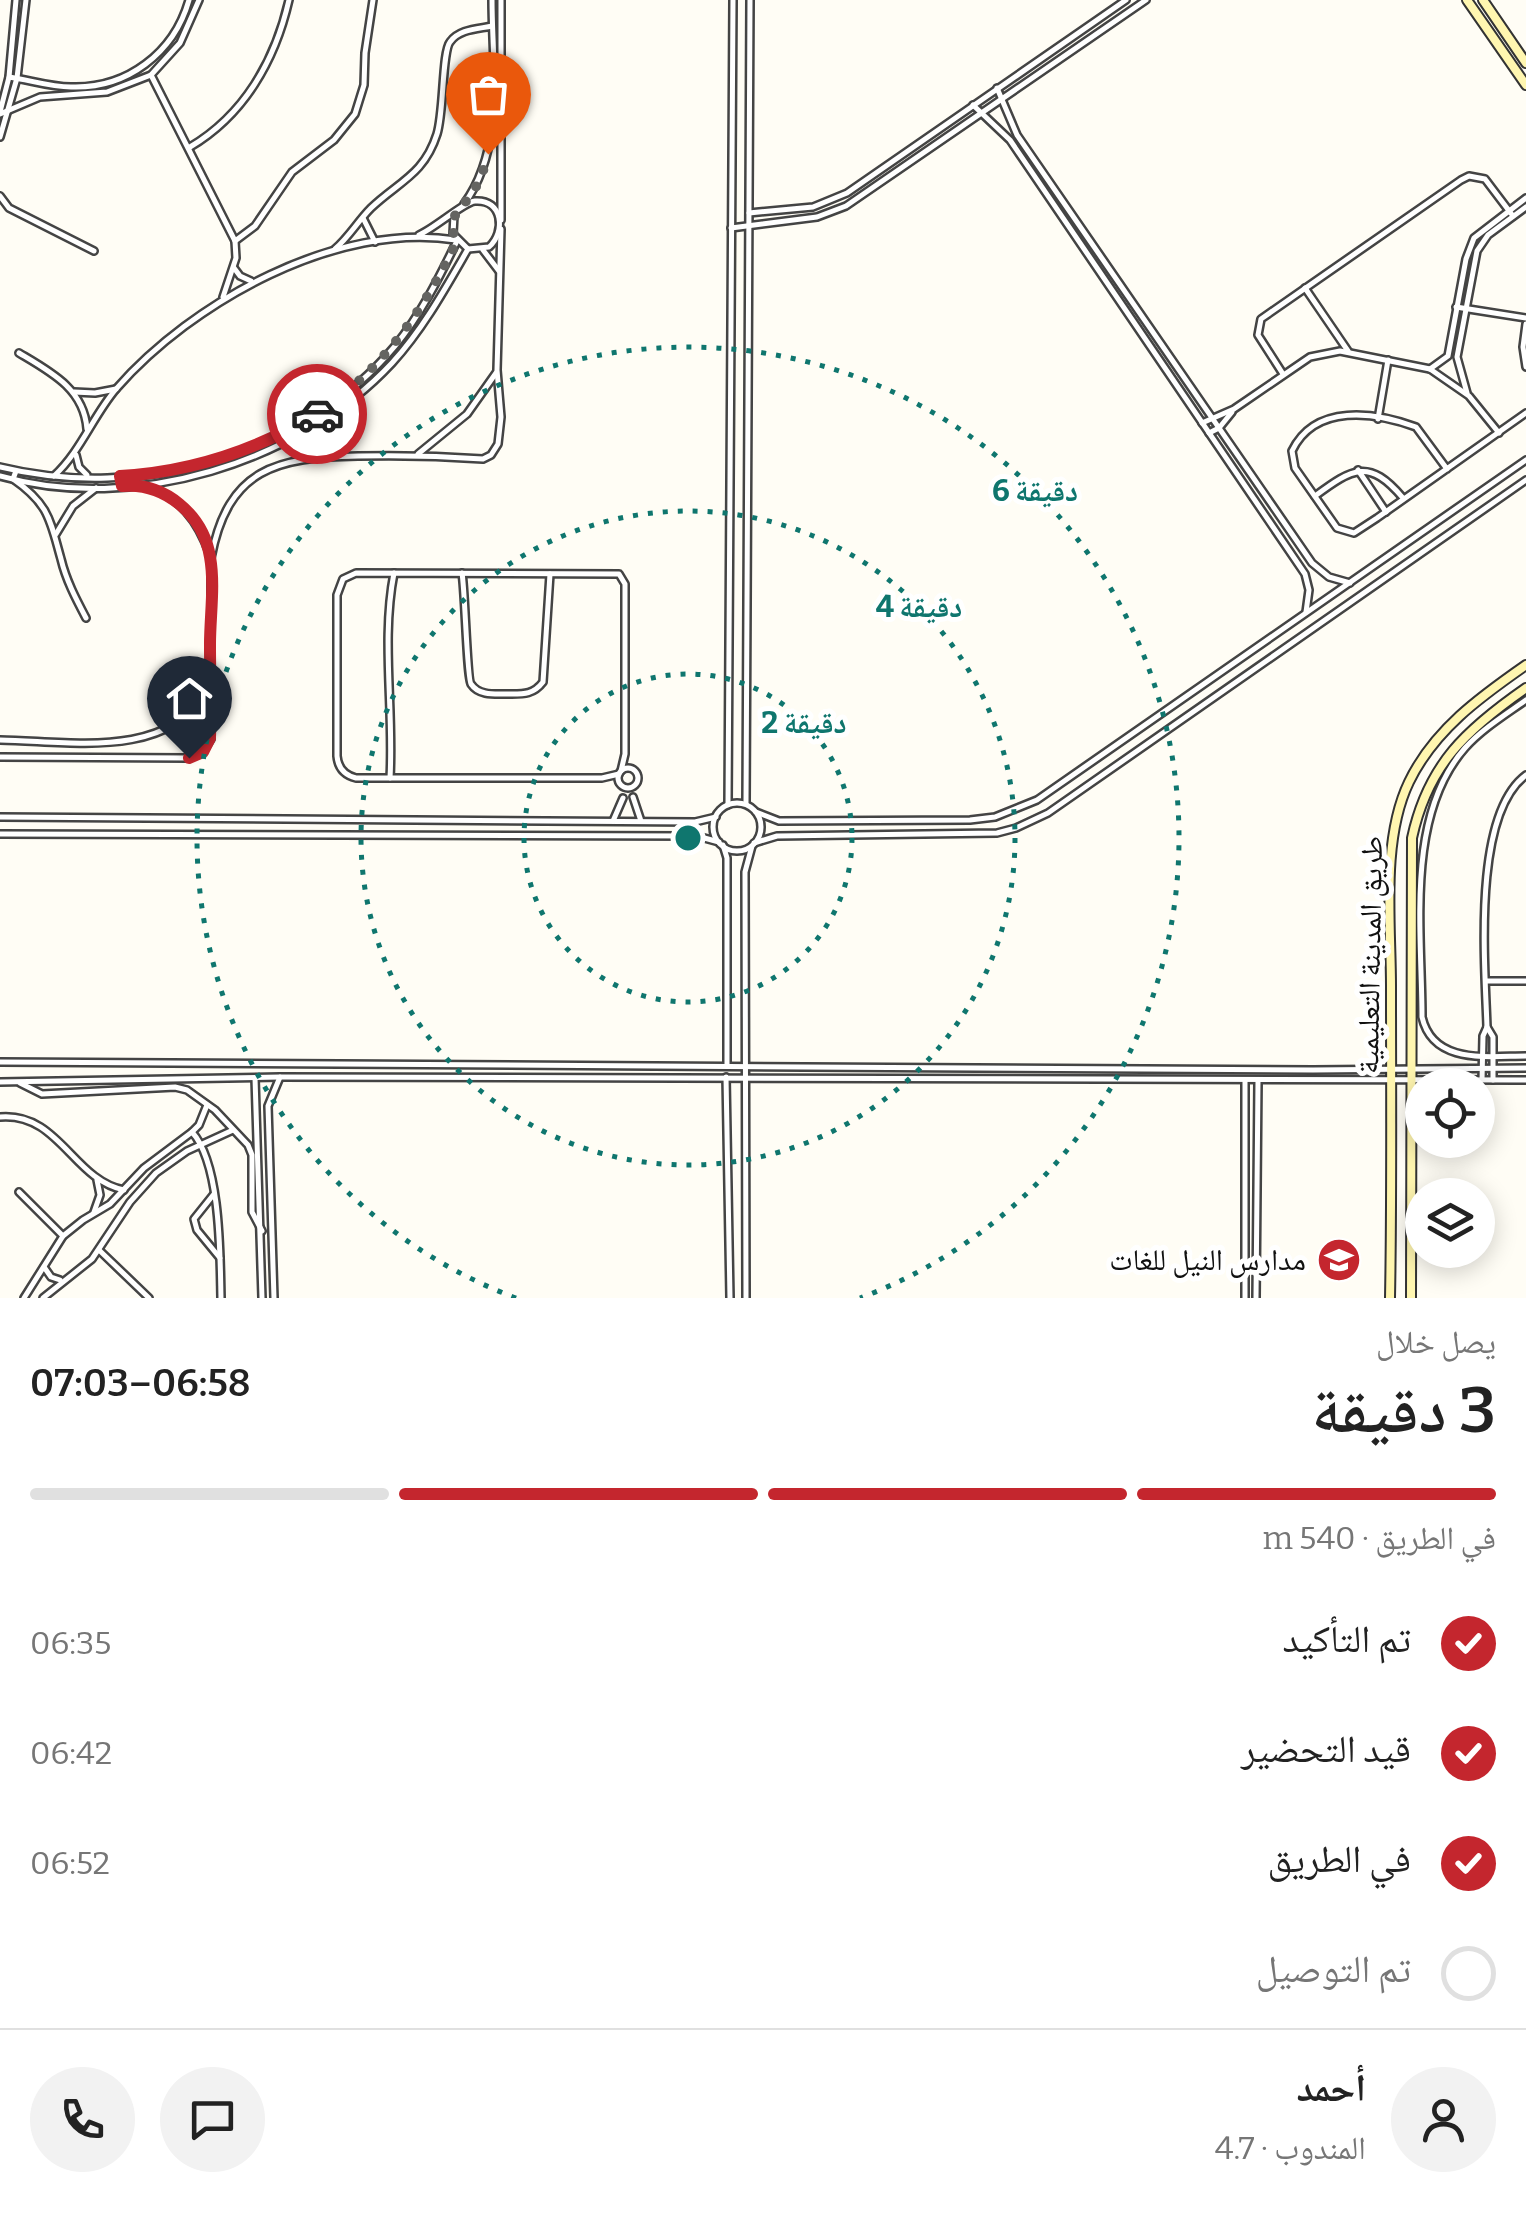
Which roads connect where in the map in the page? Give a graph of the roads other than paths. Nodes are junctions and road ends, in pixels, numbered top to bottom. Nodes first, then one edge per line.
1 (16, 0) edge
2 (26, 0) edge
3 (188, 0) edge
4 (200, 0) edge
5 (289, 0) edge
6 (373, 0) edge
7 (492, 0) edge
8 (502, 0) edge
9 (733, 0) edge
10 (750, 0) edge
11 (1126, 0) edge
12 (1146, 0) edge
13 (1468, 0) edge
14 (1483, 0) edge
15 (492, 26) junction
16 (1526, 63) edge
17 (151, 75) junction
18 (13, 78) junction
19 (498, 81) junction
20 (51, 85) junction
21 (1526, 85) edge
22 (91, 86) junction
23 (998, 88) junction
24 (50, 95) junction
25 (92, 95) junction
26 (1003, 99) junction
27 (973, 104) junction
28 (10, 110) junction
29 (0, 113) edge
30 (981, 113) junction
31 (0, 137) edge
32 (190, 147) junction
33 (0, 196) edge
34 (1526, 198) edge
35 (464, 204) junction
36 (9, 208) junction
37 (1526, 208) edge
38 (0, 209) edge
39 (1508, 209) junction
40 (748, 212) junction
41 (454, 215) junction
42 (1514, 216) junction
43 (363, 218) junction
44 (501, 220) junction
45 (732, 228) junction
46 (748, 228) junction
47 (501, 230) junction
48 (412, 238) junction
49 (235, 241) junction
50 (456, 241) junction
51 (376, 242) junction
52 (468, 249) junction
53 (482, 250) junction
54 (94, 251) dead end
55 (333, 252) junction
56 (234, 268) junction
57 (500, 272) junction
58 (254, 282) junction
59 (1305, 288) junction
60 (222, 300) junction
61 (426, 303) junction
62 (1456, 307) junction
63 (434, 308) junction
64 (1466, 308) junction
65 (1526, 321) edge
66 (1348, 352) junction
67 (20, 354) dead end
68 (1388, 360) junction
69 (1526, 367) edge
70 (1430, 369) junction
71 (497, 370) junction
72 (1284, 374) junction
73 (116, 389) junction
74 (74, 392) junction
75 (1468, 396) junction
76 (1234, 409) junction
77 (1526, 414) edge
78 (1212, 417) junction
79 (1378, 419) junction
80 (320, 422) junction
81 (1202, 422) junction
82 (1219, 428) junction
83 (87, 430) junction
84 (1209, 433) junction
85 (1499, 433) junction
86 (76, 452) junction
87 (416, 455) junction
88 (339, 456) junction
89 (1526, 460) edge
90 (0, 467) edge
91 (1447, 469) junction
92 (1358, 470) junction
93 (16, 471) junction
94 (0, 476) edge
95 (54, 476) junction
96 (90, 476) junction
97 (120, 476) junction
98 (13, 479) junction
99 (1526, 480) edge
100 (140, 484) junction
101 (98, 486) junction
102 (122, 486) junction
103 (1314, 496) junction
104 (1404, 499) junction
105 (1386, 512) junction
106 (56, 534) junction
107 (210, 558) junction
108 (550, 572) junction
109 (394, 573) junction
110 (462, 573) junction
111 (1350, 583) junction
112 (1305, 615) junction
113 (86, 618) dead end
114 (1526, 666) edge
115 (1209, 681) junction
116 (1526, 688) edge
117 (210, 690) junction
118 (1219, 694) junction
119 (1526, 700) edge
120 (0, 740) edge
121 (625, 754) junction
122 (0, 757) edge
123 (632, 769) junction
124 (620, 772) junction
125 (1526, 775) edge
126 (390, 778) junction
127 (602, 778) junction
128 (623, 790) junction
129 (633, 792) junction
130 (728, 804) junction
131 (746, 804) junction
132 (756, 812) junction
133 (0, 817) edge
134 (716, 817) junction
135 (613, 821) junction
136 (641, 821) junction
137 (0, 834) edge
138 (721, 843) junction
139 (753, 844) junction
140 (1486, 980) junction
141 (1526, 981) edge
142 (1487, 1026) junction
143 (1482, 1056) junction
144 (1493, 1056) junction
145 (1526, 1056) edge
146 (0, 1062) edge
147 (727, 1066) junction
148 (748, 1066) junction
149 (1391, 1068) junction
150 (1405, 1068) edge
151 (1411, 1068) edge
152 (1482, 1068) edge
153 (1493, 1068) edge
154 (1495, 1068) edge
155 (1526, 1068) edge
156 (280, 1077) junction
157 (255, 1078) junction
158 (726, 1078) junction
159 (746, 1078) junction
160 (1389, 1080) junction
161 (1405, 1080) edge
162 (1495, 1080) edge
163 (1526, 1080) edge
164 (18, 1081) junction
165 (1245, 1081) junction
166 (1258, 1081) junction
167 (0, 1082) edge
168 (207, 1105) junction
169 (0, 1117) edge
170 (233, 1130) junction
171 (192, 1132) junction
172 (181, 1141) junction
173 (200, 1144) junction
174 (187, 1151) junction
175 (1410, 1158) edge
176 (96, 1177) junction
177 (124, 1190) junction
178 (18, 1192) dead end
179 (214, 1194) junction
180 (110, 1204) junction
181 (94, 1213) junction
182 (122, 1215) junction
183 (262, 1231) junction
184 (64, 1236) junction
185 (100, 1250) junction
186 (220, 1258) junction
187 (44, 1267) junction
188 (63, 1280) junction
189 (1390, 1294) edge
190 (1411, 1295) edge
191 (24, 1298) edge
192 (43, 1298) edge
193 (149, 1298) edge
194 (221, 1298) edge
195 (262, 1298) edge
196 (274, 1298) edge
197 (730, 1298) edge
198 (746, 1298) edge
199 (1245, 1298) edge
200 (1256, 1298) edge

1 - 18 street
2 - 18 street
3 - 22 street
4 - 17 street
5 - 32 street
6 - 49 street
7 - 15 street
8 - 19 street
9 - 45 street
10 - 40 street
11 - 23 street
12 - 26 street
13 - 21 street
14 - 16 street
15 - 19 street
15 - 43 street
17 - 25 street
17 - 32 street
18 - 20 street
18 - 28 street
18 - 29 street
19 - 35 street
19 - 44 street
20 - 22 street
20 - 24 street
22 - 25 street
23 - 26 street
23 - 27 street
24 - 25 street
24 - 28 street
26 - 30 street
26 - 78 street
27 - 30 street
27 - 40 street
28 - 29 street
28 - 31 street
30 - 46 street
30 - 81 street
32 - 49 street
33 - 36 street
34 - 39 street
35 - 41 street
35 - 44 street
36 - 38 street
36 - 54 street
37 - 42 street
39 - 42 street
39 - 59 street
39 - 62 street
40 - 46 street
41 - 48 street
41 - 50 street
42 - 64 street
43 - 51 street
43 - 55 street
44 - 47 street
45 - 46 street
45 - 130 street
46 - 131 street
47 - 53 street
47 - 57 street
48 - 50 street
48 - 51 street
49 - 56 street
50 - 52 street
50 - 61 street
51 - 55 street
52 - 53 street
52 - 63 street
53 - 57 street
55 - 58 street
56 - 58 street
56 - 60 street
57 - 71 street
58 - 60 street
59 - 66 street
59 - 72 street
60 - 73 street
61 - 63 street
61 - 97 street
62 - 64 street
62 - 70 street
63 - 80 street
64 - 65 street
64 - 75 street
65 - 69 street
66 - 68 street
66 - 72 street
67 - 74 street
68 - 70 street
68 - 79 street
70 - 75 street
71 - 87 street
71 - 87 street
72 - 76 street
73 - 74 street
73 - 83 street
74 - 83 street
75 - 85 street
76 - 78 street
76 - 82 street
77 - 85 street
78 - 81 street
78 - 82 street
79 - 91 street
79 - 103 street
80 - 88 street
80 - 100 street
81 - 84 street
82 - 84 street
82 - 111 street
83 - 86 street
84 - 112 street
85 - 91 street
86 - 95 street
86 - 96 street
87 - 88 street
88 - 107 street
89 - 111 street
90 - 93 street
91 - 104 street
92 - 103 street
92 - 104 street
92 - 105 street
93 - 95 street
93 - 98 street
94 - 98 street
95 - 96 street
96 - 97 street
97 - 102 street
98 - 101 street
98 - 106 street
99 - 118 street
100 - 102 street
100 - 107 street
101 - 102 street
101 - 106 street
103 - 105 street
104 - 105 street
106 - 113 street
107 - 117 street
108 - 110 street
108 - 110 street
108 - 121 street
109 - 110 street
109 - 126 street
109 - 126 street
111 - 112 street
112 - 115 street
114 - 149 street, طريق المدينة التعليمية
115 - 118 street
115 - 132 street
116 - 151 street, طريق المدينة التعليمية
117 - 120 street
117 - 122 street
118 - 139 street
119 - 143 street
121 - 123 street
121 - 124 street
123 - 124 street
123 - 129 street
124 - 127 street
124 - 128 street
125 - 140 street
126 - 127 street
127 - 128 street
128 - 129 street
128 - 135 street
129 - 136 street
130 - 131 street
130 - 134 street
131 - 132 street
132 - 139 street
133 - 135 street
134 - 136 street
134 - 138 street
135 - 136 street
137 - 138 street
138 - 139 street
138 - 147 street
139 - 148 street
140 - 141 street
140 - 142 street
142 - 143 street
142 - 144 street
143 - 144 street
143 - 152 street
144 - 145 street
144 - 153 street
146 - 147 street
147 - 148 street
147 - 158 street
148 - 149 street
148 - 159 street
149 - 150 street
149 - 160 street, طريق المدينة التعليمية
154 - 155 street
156 - 157 street
156 - 158 street
156 - 196 street
157 - 164 street
157 - 183 street
158 - 159 street
158 - 197 street
159 - 165 street
159 - 198 street
160 - 161 street
160 - 166 street
160 - 189 street, طريق المدينة التعليمية
162 - 163 street
164 - 167 street
164 - 168 street
165 - 166 street
165 - 199 street
166 - 200 street
168 - 170 street
168 - 171 street
169 - 176 street
170 - 173 street
170 - 183 street
171 - 172 street
171 - 173 street
172 - 174 street
172 - 177 street
173 - 174 street
173 - 179 street
174 - 182 street
175 - 190 street, طريق المدينة التعليمية
176 - 177 street
176 - 181 street
177 - 180 street
178 - 184 street
179 - 186 street
179 - 186 street
180 - 181 street
180 - 182 street
181 - 184 street
182 - 185 street
183 - 195 street
184 - 187 street
185 - 188 street
185 - 193 street
186 - 194 street
187 - 188 street
187 - 191 street
188 - 192 street
189 - 190 street

